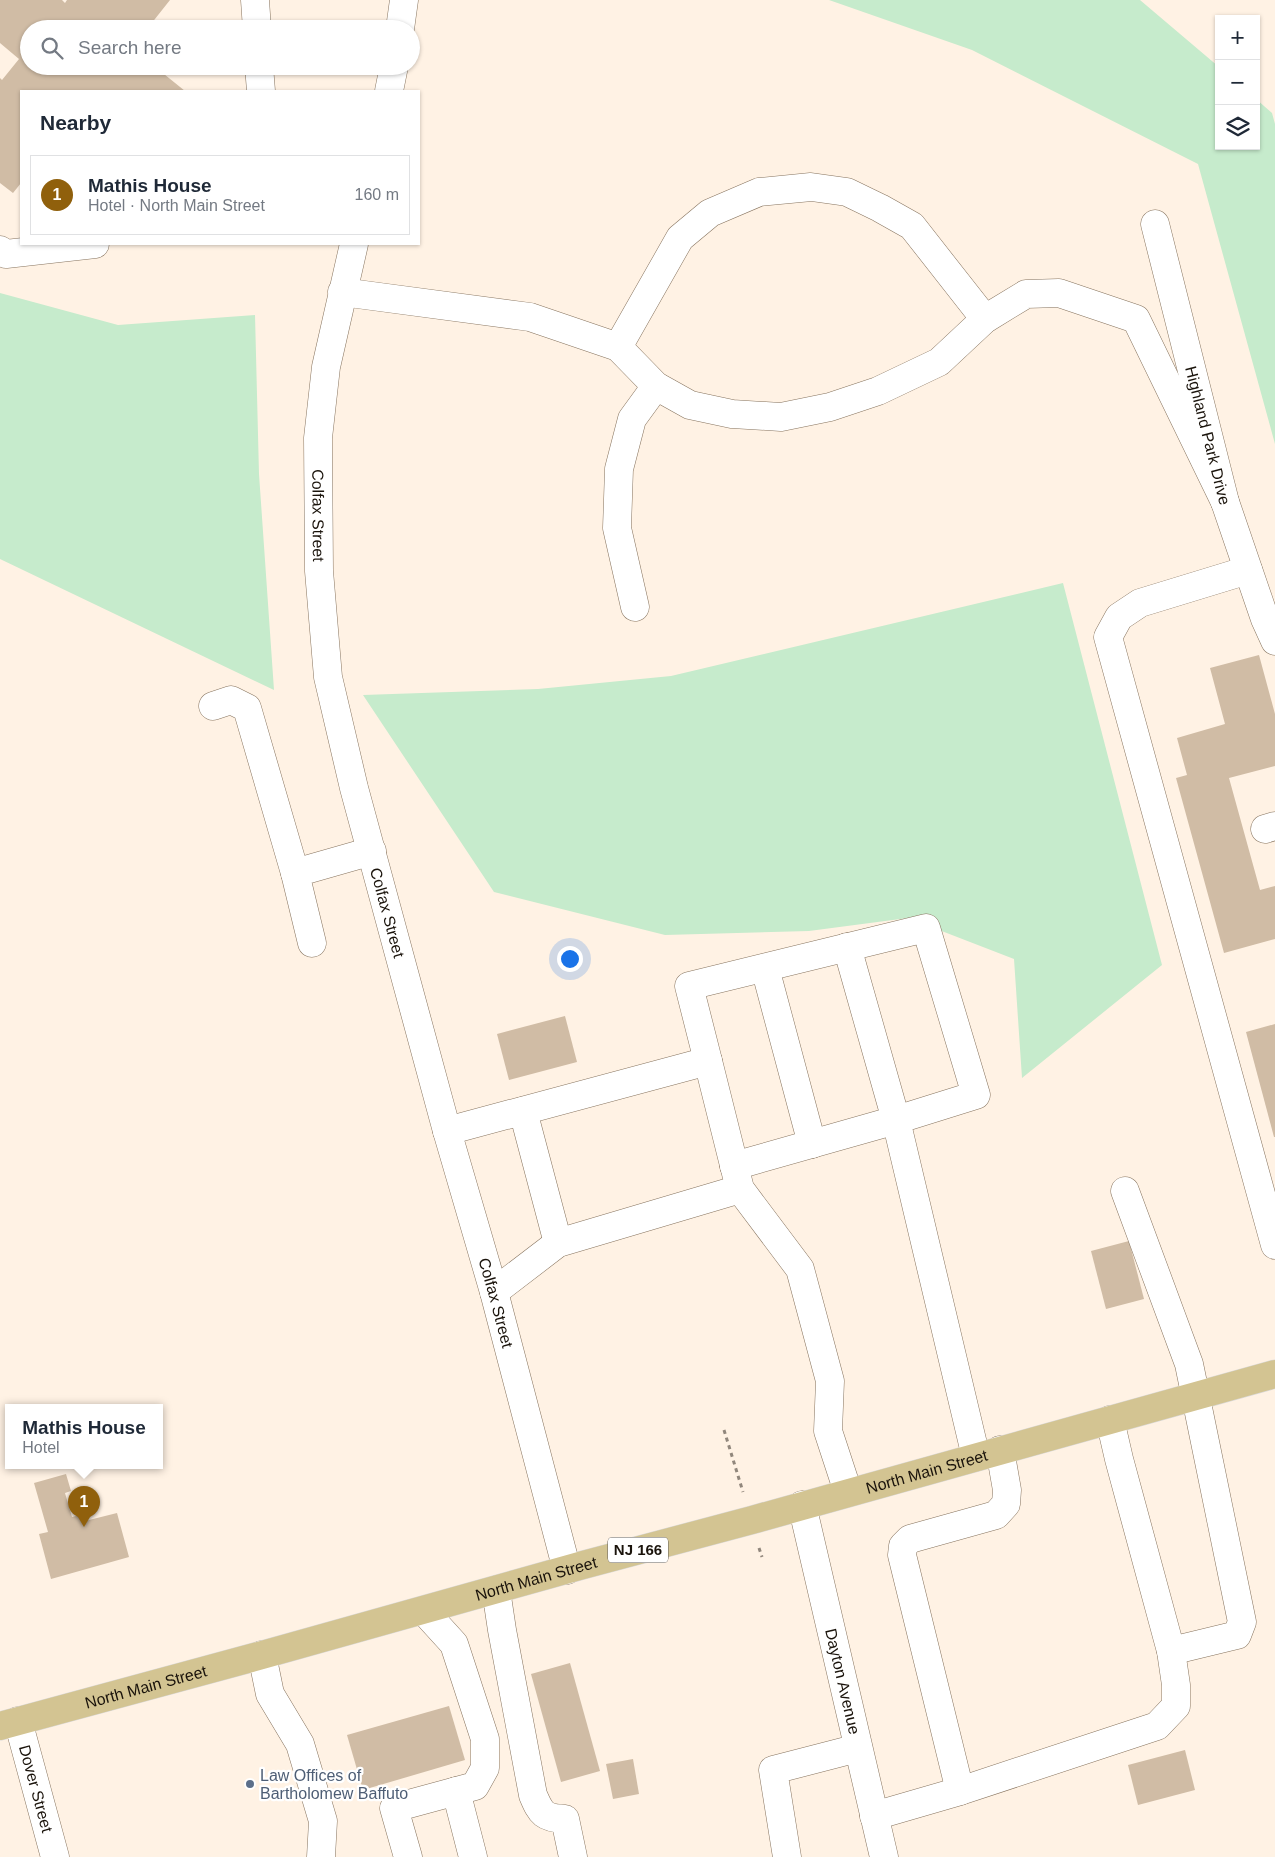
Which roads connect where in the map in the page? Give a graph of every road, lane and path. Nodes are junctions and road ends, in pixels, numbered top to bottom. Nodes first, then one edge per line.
1 (255, 0) edge
2 (404, 0) edge
3 (256, 20) edge
4 (401, 20) edge
5 (260, 75) edge
6 (392, 75) edge
7 (261, 90) edge
8 (389, 90) edge
9 (1155, 224) dead end
10 (86, 245) edge
11 (354, 245) edge
12 (0, 250) edge
13 (342, 292) junction
14 (985, 319) junction
15 (618, 347) junction
16 (656, 386) junction
17 (1225, 502) junction
18 (1248, 570) junction
19 (635, 607) dead end
20 (1275, 641) edge
21 (213, 706) dead end
22 (372, 851) junction
23 (295, 873) junction
24 (312, 943) dead end
25 (847, 947) junction
26 (765, 968) junction
27 (708, 1061) junction
28 (523, 1111) junction
29 (896, 1120) junction
30 (448, 1131) junction
31 (812, 1144) junction
32 (737, 1178) junction
33 (1125, 1191) dead end
34 (558, 1243) junction
35 (1275, 1245) edge
36 (494, 1292) junction
37 (1275, 1374) edge
38 (1196, 1397) junction
39 (1110, 1420) junction
40 (724, 1430) dead end
41 (988, 1453) junction
42 (848, 1492) junction
43 (744, 1498) dead end
44 (802, 1505) junction
45 (567, 1570) junction
46 (496, 1590) junction
47 (424, 1611) junction
48 (1172, 1651) junction
49 (262, 1655) junction
50 (9, 1723) edge
51 (858, 1748) junction
52 (960, 1790) junction
53 (456, 1791) junction
54 (874, 1816) junction
55 (316, 1855) edge
56 (55, 1857) edge
57 (408, 1857) edge
58 (473, 1857) edge
59 (573, 1857) edge
60 (786, 1857) edge
61 (884, 1857) edge

1 - 3 street
2 - 4 street
5 - 7 street
6 - 8 street
9 - 17 street, Highland Park Drive
10 - 12 street
11 - 13 street, Colfax Street
13 - 15 street
13 - 22 street, Colfax Street
14 - 15 street
14 - 16 street
14 - 17 street
15 - 16 street
16 - 19 street
17 - 18 street, Highland Park Drive
18 - 20 street, Highland Park Drive
18 - 35 street
21 - 23 street
22 - 23 street
22 - 30 street, Colfax Street
23 - 24 street
25 - 26 street
25 - 29 street
25 - 29 street
26 - 27 street
26 - 31 street
27 - 28 street
27 - 32 street
28 - 30 street
28 - 34 street
29 - 31 street
29 - 41 street
30 - 36 street, Colfax Street
31 - 32 street
32 - 34 street
32 - 42 street
33 - 38 street
34 - 36 street
36 - 45 street, Colfax Street
37 - 38 main road, North Main Street / NJ 166
38 - 39 main road, North Main Street / NJ 166
38 - 48 street
39 - 41 main road, North Main Street / NJ 166
39 - 48 street
40 - 43 path
41 - 42 main road, North Main Street / NJ 166
41 - 52 street
42 - 44 main road, North Main Street / NJ 166
44 - 45 main road, North Main Street / NJ 166
44 - 51 street, Dayton Avenue
45 - 46 main road, North Main Street / NJ 166
46 - 47 main road, North Main Street / NJ 166
46 - 59 street
47 - 49 main road, North Main Street / NJ 166
47 - 53 street
48 - 52 street
49 - 50 main road, North Main Street / NJ 166
49 - 55 street
50 - 56 street, Dover Street
51 - 54 street, Dayton Avenue
51 - 60 street
52 - 54 street
53 - 57 street
53 - 58 street
54 - 61 street, Dayton Avenue

